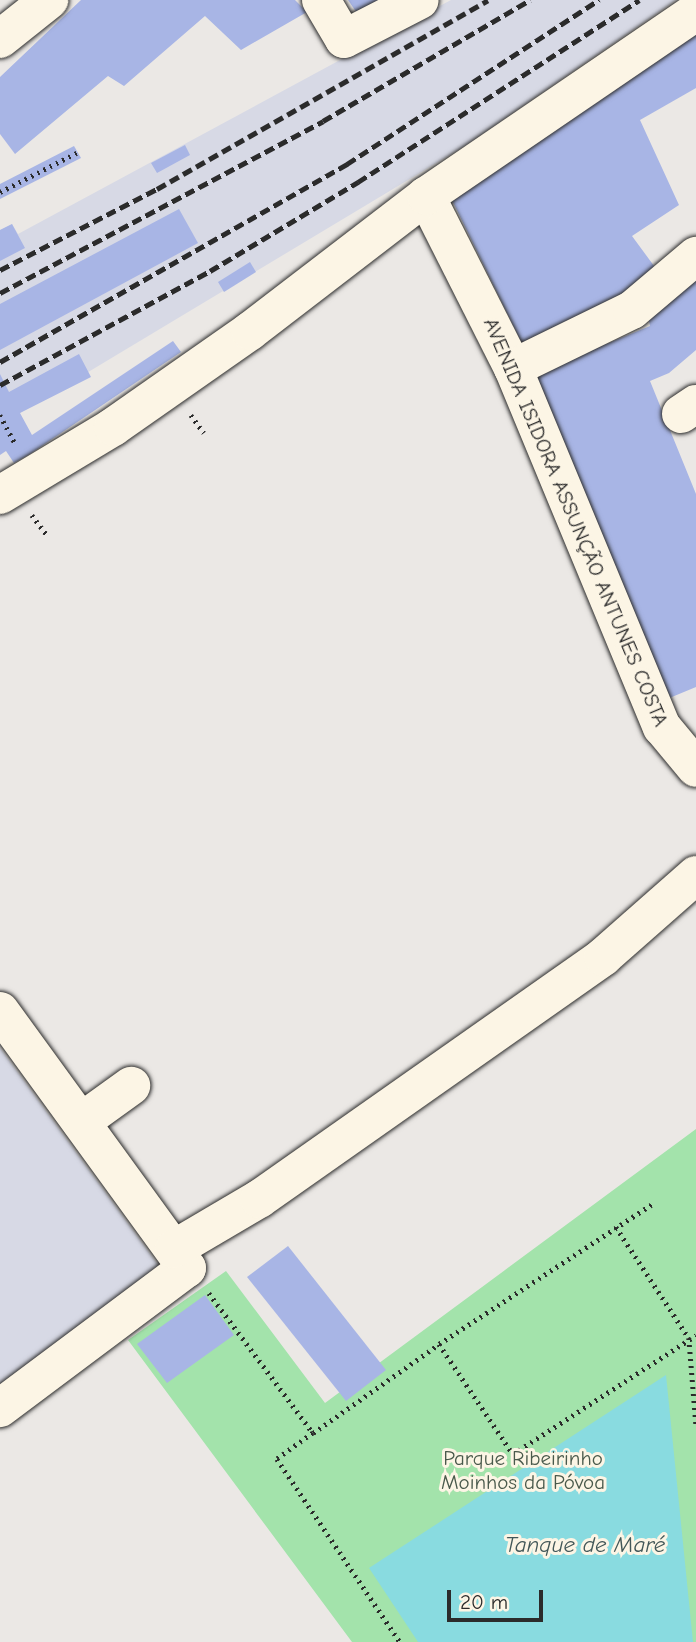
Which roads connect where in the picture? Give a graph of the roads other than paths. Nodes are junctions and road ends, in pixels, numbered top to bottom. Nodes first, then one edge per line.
1 (321, 0) edge
2 (420, 0) edge
3 (35, 1) edge
4 (696, 12) edge
5 (0, 39) edge
6 (426, 196) junction
7 (696, 256) edge
8 (513, 368) junction
9 (0, 495) edge
10 (696, 768) edge
11 (696, 875) edge
12 (0, 1011) edge
13 (131, 1086) dead end
14 (81, 1122) junction
15 (180, 1258) junction
16 (0, 1408) edge

1 - 2 street
3 - 5 street
4 - 6 street
6 - 8 street, AVENIDA ISIDORA ASSUNÇÃO ANTUNES COSTA
6 - 9 street
7 - 8 street
8 - 10 street, AVENIDA ISIDORA ASSUNÇÃO ANTUNES COSTA
11 - 15 street
12 - 14 street
13 - 14 street
14 - 15 street
15 - 16 street

